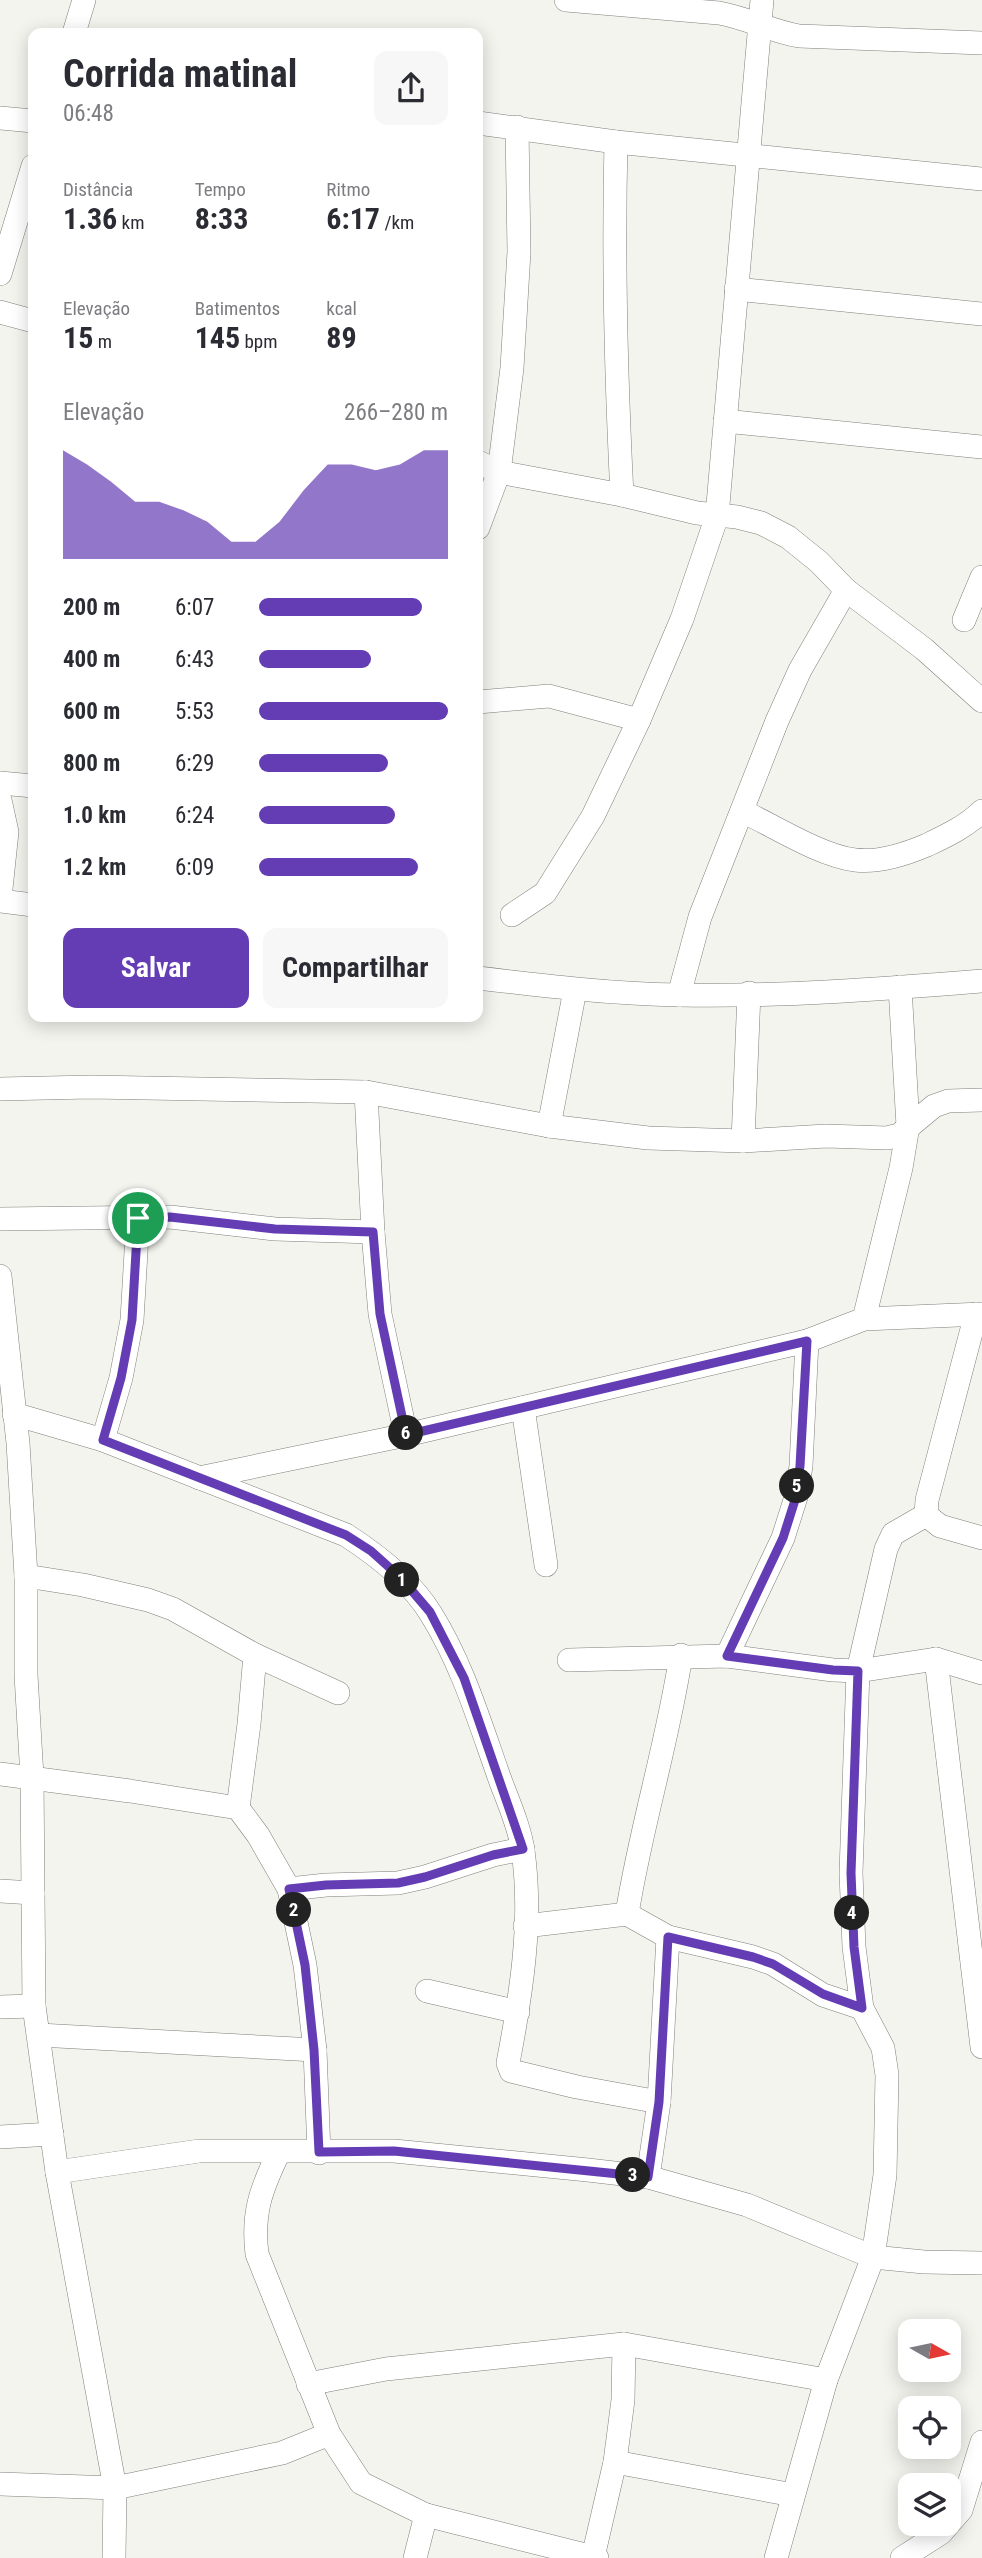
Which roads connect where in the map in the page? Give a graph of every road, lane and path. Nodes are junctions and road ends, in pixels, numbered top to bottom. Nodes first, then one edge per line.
1 (84, 0) edge
2 (566, 0) edge
3 (762, 0) edge
4 (761, 25) junction
5 (76, 28) edge
6 (982, 43) edge
7 (0, 118) edge
8 (28, 121) edge
9 (483, 124) edge
10 (517, 127) junction
11 (616, 142) junction
12 (748, 155) junction
13 (982, 179) edge
14 (28, 182) edge
15 (0, 274) edge
16 (736, 289) junction
17 (0, 312) edge
18 (982, 314) edge
19 (28, 320) edge
20 (725, 421) junction
21 (982, 447) edge
22 (488, 467) edge
23 (622, 495) junction
24 (483, 498) edge
25 (717, 516) junction
26 (982, 577) edge
27 (846, 590) junction
28 (964, 620) dead end
29 (982, 701) edge
30 (483, 702) edge
31 (639, 720) junction
32 (0, 783) edge
33 (28, 786) edge
34 (0, 800) edge
35 (743, 811) junction
36 (982, 811) edge
37 (0, 900) edge
38 (28, 904) edge
39 (512, 915) dead end
40 (483, 979) edge
41 (982, 981) edge
42 (900, 987) junction
43 (575, 990) junction
44 (749, 993) junction
45 (680, 995) junction
46 (0, 1089) edge
47 (366, 1092) junction
48 (982, 1100) edge
49 (549, 1126) junction
50 (908, 1126) junction
51 (743, 1141) junction
52 (138, 1218) junction
53 (0, 1219) edge
54 (373, 1232) junction
55 (0, 1276) edge
56 (979, 1314) edge
57 (864, 1319) junction
58 (807, 1341) junction
59 (523, 1408) junction
60 (14, 1414) junction
61 (406, 1435) junction
62 (103, 1440) junction
63 (9, 1443) edge
64 (199, 1478) junction
65 (926, 1515) junction
66 (982, 1538) edge
67 (546, 1565) dead end
68 (26, 1576) junction
69 (681, 1655) junction
70 (255, 1656) junction
71 (727, 1656) junction
72 (936, 1659) junction
73 (569, 1660) dead end
74 (858, 1671) junction
75 (982, 1673) edge
76 (338, 1693) dead end
77 (0, 1774) edge
78 (32, 1777) junction
79 (237, 1808) junction
80 (523, 1849) junction
81 (289, 1889) junction
82 (0, 1891) edge
83 (33, 1893) junction
84 (627, 1914) junction
85 (526, 1926) junction
86 (668, 1937) junction
87 (427, 1991) dead end
88 (34, 2006) junction
89 (0, 2007) edge
90 (862, 2008) junction
91 (517, 2011) junction
92 (39, 2035) junction
93 (982, 2047) edge
94 (314, 2050) junction
95 (659, 2102) junction
96 (52, 2134) junction
97 (0, 2137) edge
98 (279, 2152) junction
99 (319, 2152) junction
100 (57, 2172) junction
101 (648, 2177) junction
102 (873, 2257) junction
103 (982, 2263) edge
104 (624, 2344) junction
105 (826, 2380) junction
106 (308, 2384) junction
107 (329, 2434) junction
108 (982, 2442) edge
109 (615, 2462) junction
110 (0, 2484) edge
111 (115, 2488) junction
112 (793, 2495) junction
113 (426, 2515) junction
114 (595, 2557) edge
115 (114, 2558) edge
116 (415, 2558) edge
117 (776, 2558) edge
118 (902, 2558) edge

1 - 5 street
2 - 4 street
3 - 4 street
4 - 6 street
4 - 12 street
7 - 8 street
9 - 10 street
10 - 11 street
10 - 22 street
11 - 12 street
11 - 23 street
12 - 13 street
12 - 16 street
14 - 15 street
16 - 18 street
16 - 20 street
17 - 19 street
20 - 21 street
20 - 25 street
22 - 23 street
22 - 24 street
23 - 25 street
25 - 27 street
25 - 31 street
26 - 28 street
27 - 29 street
27 - 35 street
30 - 31 street
31 - 39 street
32 - 33 street
34 - 37 street
35 - 36 street
35 - 45 street
37 - 38 street
40 - 43 street
41 - 42 street
42 - 44 street
42 - 50 street
43 - 45 street
43 - 49 street
44 - 45 street
44 - 51 street
46 - 47 street
47 - 49 street
47 - 54 street
48 - 50 street
49 - 51 street
50 - 51 street
50 - 57 street
52 - 53 street
52 - 54 street
52 - 62 street
54 - 61 street
55 - 60 street
56 - 57 street
56 - 65 street
57 - 58 street
58 - 59 street
58 - 71 street
59 - 61 street
59 - 67 street
60 - 62 street
60 - 63 street
61 - 64 street
62 - 64 street
63 - 68 street
64 - 80 street
65 - 66 street
65 - 74 street
68 - 70 street
68 - 78 street
69 - 71 street
69 - 73 street
69 - 84 street
70 - 76 street
70 - 79 street
71 - 74 street
72 - 74 street
72 - 75 street
72 - 93 street
74 - 90 street
77 - 78 street
78 - 79 street
78 - 83 street
79 - 81 street
80 - 81 street
80 - 85 street
81 - 94 street
82 - 83 street
83 - 88 street
84 - 85 street
84 - 86 street
85 - 91 street
86 - 90 street
86 - 95 street
87 - 91 street
88 - 89 street
88 - 92 street
90 - 102 street
91 - 95 street
92 - 94 street
92 - 96 street
94 - 99 street
95 - 101 street
96 - 97 street
96 - 100 street
98 - 99 street
98 - 100 street
98 - 106 street
99 - 101 street
100 - 111 street
101 - 102 street
102 - 103 street
102 - 105 street
104 - 105 street
104 - 106 street
104 - 109 street
105 - 112 street
106 - 107 street
107 - 111 street
107 - 113 street
108 - 118 street
109 - 112 street
109 - 114 street
110 - 111 street
111 - 115 street
112 - 117 street
113 - 114 street
113 - 116 street

